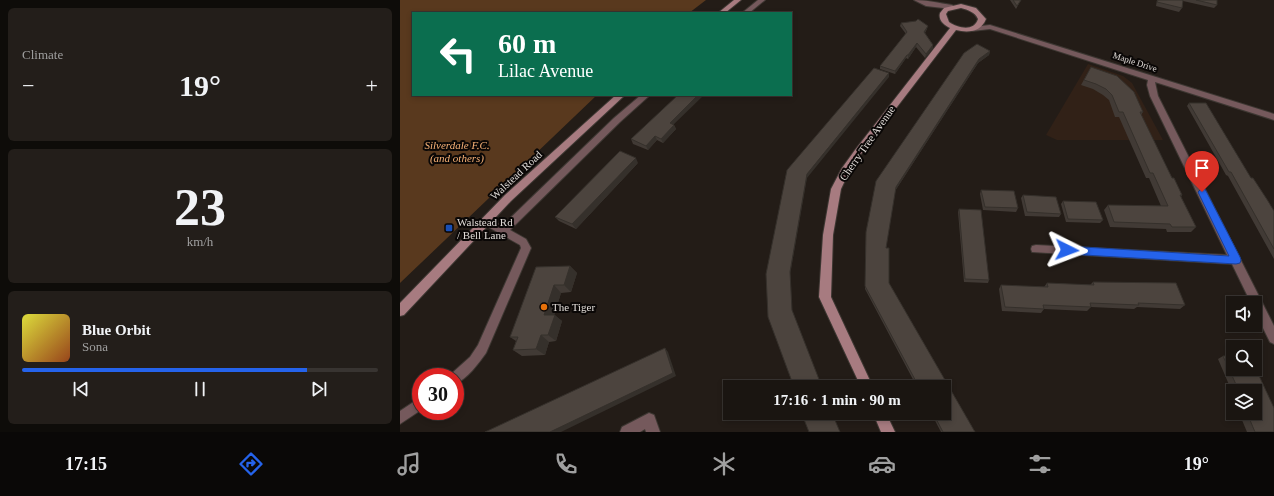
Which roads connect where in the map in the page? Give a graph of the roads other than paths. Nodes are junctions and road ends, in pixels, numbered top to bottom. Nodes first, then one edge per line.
1 (738, 0) edge
2 (762, 0) edge
3 (917, 0) edge
4 (975, 1) dead end
5 (926, 4) junction
6 (952, 7) junction
7 (970, 8) junction
8 (722, 12) edge
9 (747, 12) edge
10 (942, 14) junction
11 (982, 19) junction
12 (990, 27) junction
13 (954, 28) junction
14 (972, 28) junction
15 (1152, 78) junction
16 (620, 96) edge
17 (645, 96) edge
18 (1274, 117) edge
19 (486, 221) junction
20 (503, 231) junction
21 (1036, 249) dead end
22 (1236, 260) junction
23 (400, 312) edge
24 (1274, 338) edge
25 (464, 369) edge
26 (864, 380) edge
27 (412, 409) edge
28 (400, 418) edge
29 (882, 420) edge
30 (627, 432) edge
31 (653, 432) edge
32 (888, 432) edge

1 - 8 street
2 - 9 lane
3 - 5 street
4 - 7 street
5 - 6 street
5 - 10 street
6 - 7 street
6 - 10 street
7 - 11 street, Maple Drive
10 - 13 street
11 - 12 street, Maple Drive
11 - 14 street
12 - 14 street, Maple Drive
12 - 15 street, Maple Drive
13 - 14 street, Maple Drive
13 - 26 street, Cherry Tree Avenue
15 - 18 street, Maple Drive
15 - 22 street
16 - 19 street, Walstead Road
17 - 20 lane
19 - 20 lane
19 - 23 street, Walstead Road
20 - 25 lane
21 - 22 street
22 - 24 street
27 - 28 lane
29 - 32 street
30 - 31 street

